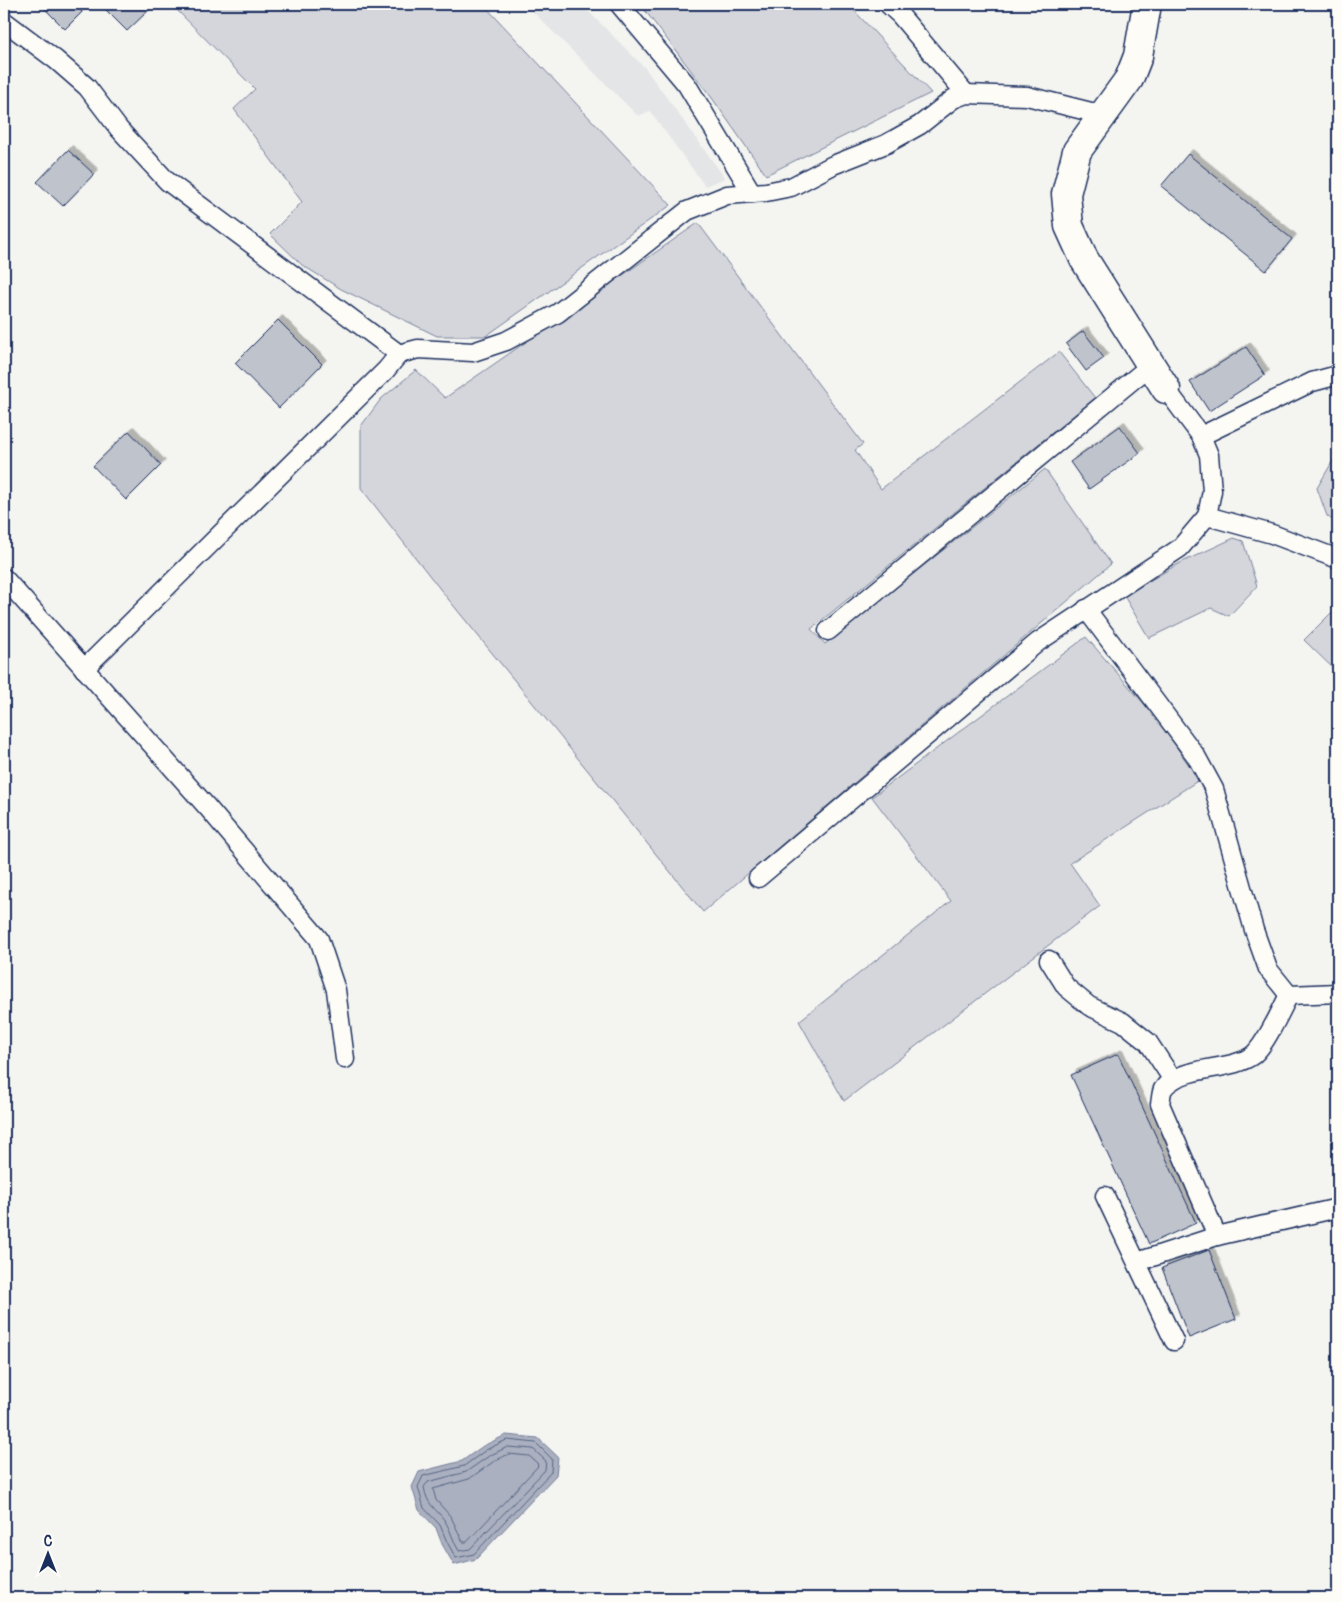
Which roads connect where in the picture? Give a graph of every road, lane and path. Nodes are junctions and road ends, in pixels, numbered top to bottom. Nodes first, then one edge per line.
1 (619, 4) edge
2 (888, 4) edge
3 (1147, 4) edge
4 (4, 21) edge
5 (966, 94) junction
6 (1103, 115) junction
7 (752, 193) junction
8 (399, 354) junction
9 (1151, 365) junction
10 (1338, 374) edge
11 (1166, 389) joint
12 (1201, 436) junction
13 (1206, 516) junction
14 (1338, 560) edge
15 (4, 578) edge
16 (1086, 609) junction
17 (828, 631) dead end
18 (84, 669) junction
19 (758, 878) dead end
20 (1049, 960) dead end
21 (1338, 993) edge
22 (1289, 995) junction
23 (345, 1059) dead end
24 (1173, 1080) junction
25 (1105, 1196) dead end
26 (1338, 1208) edge
27 (1217, 1236) junction
28 (1136, 1262) junction
29 (1174, 1341) dead end

1 - 7 lane
2 - 5 lane
3 - 6 street
4 - 8 lane
5 - 6 lane
5 - 7 lane
6 - 9 street
7 - 8 lane
8 - 18 lane
9 - 11 street
9 - 17 lane
10 - 12 lane
11 - 12 lane
12 - 13 lane
13 - 14 lane
13 - 16 lane
15 - 18 lane
16 - 19 lane
16 - 22 lane
18 - 23 lane
20 - 24 lane
21 - 22 lane
22 - 24 lane
24 - 27 lane
25 - 28 lane
26 - 27 lane
27 - 28 lane
28 - 29 lane

